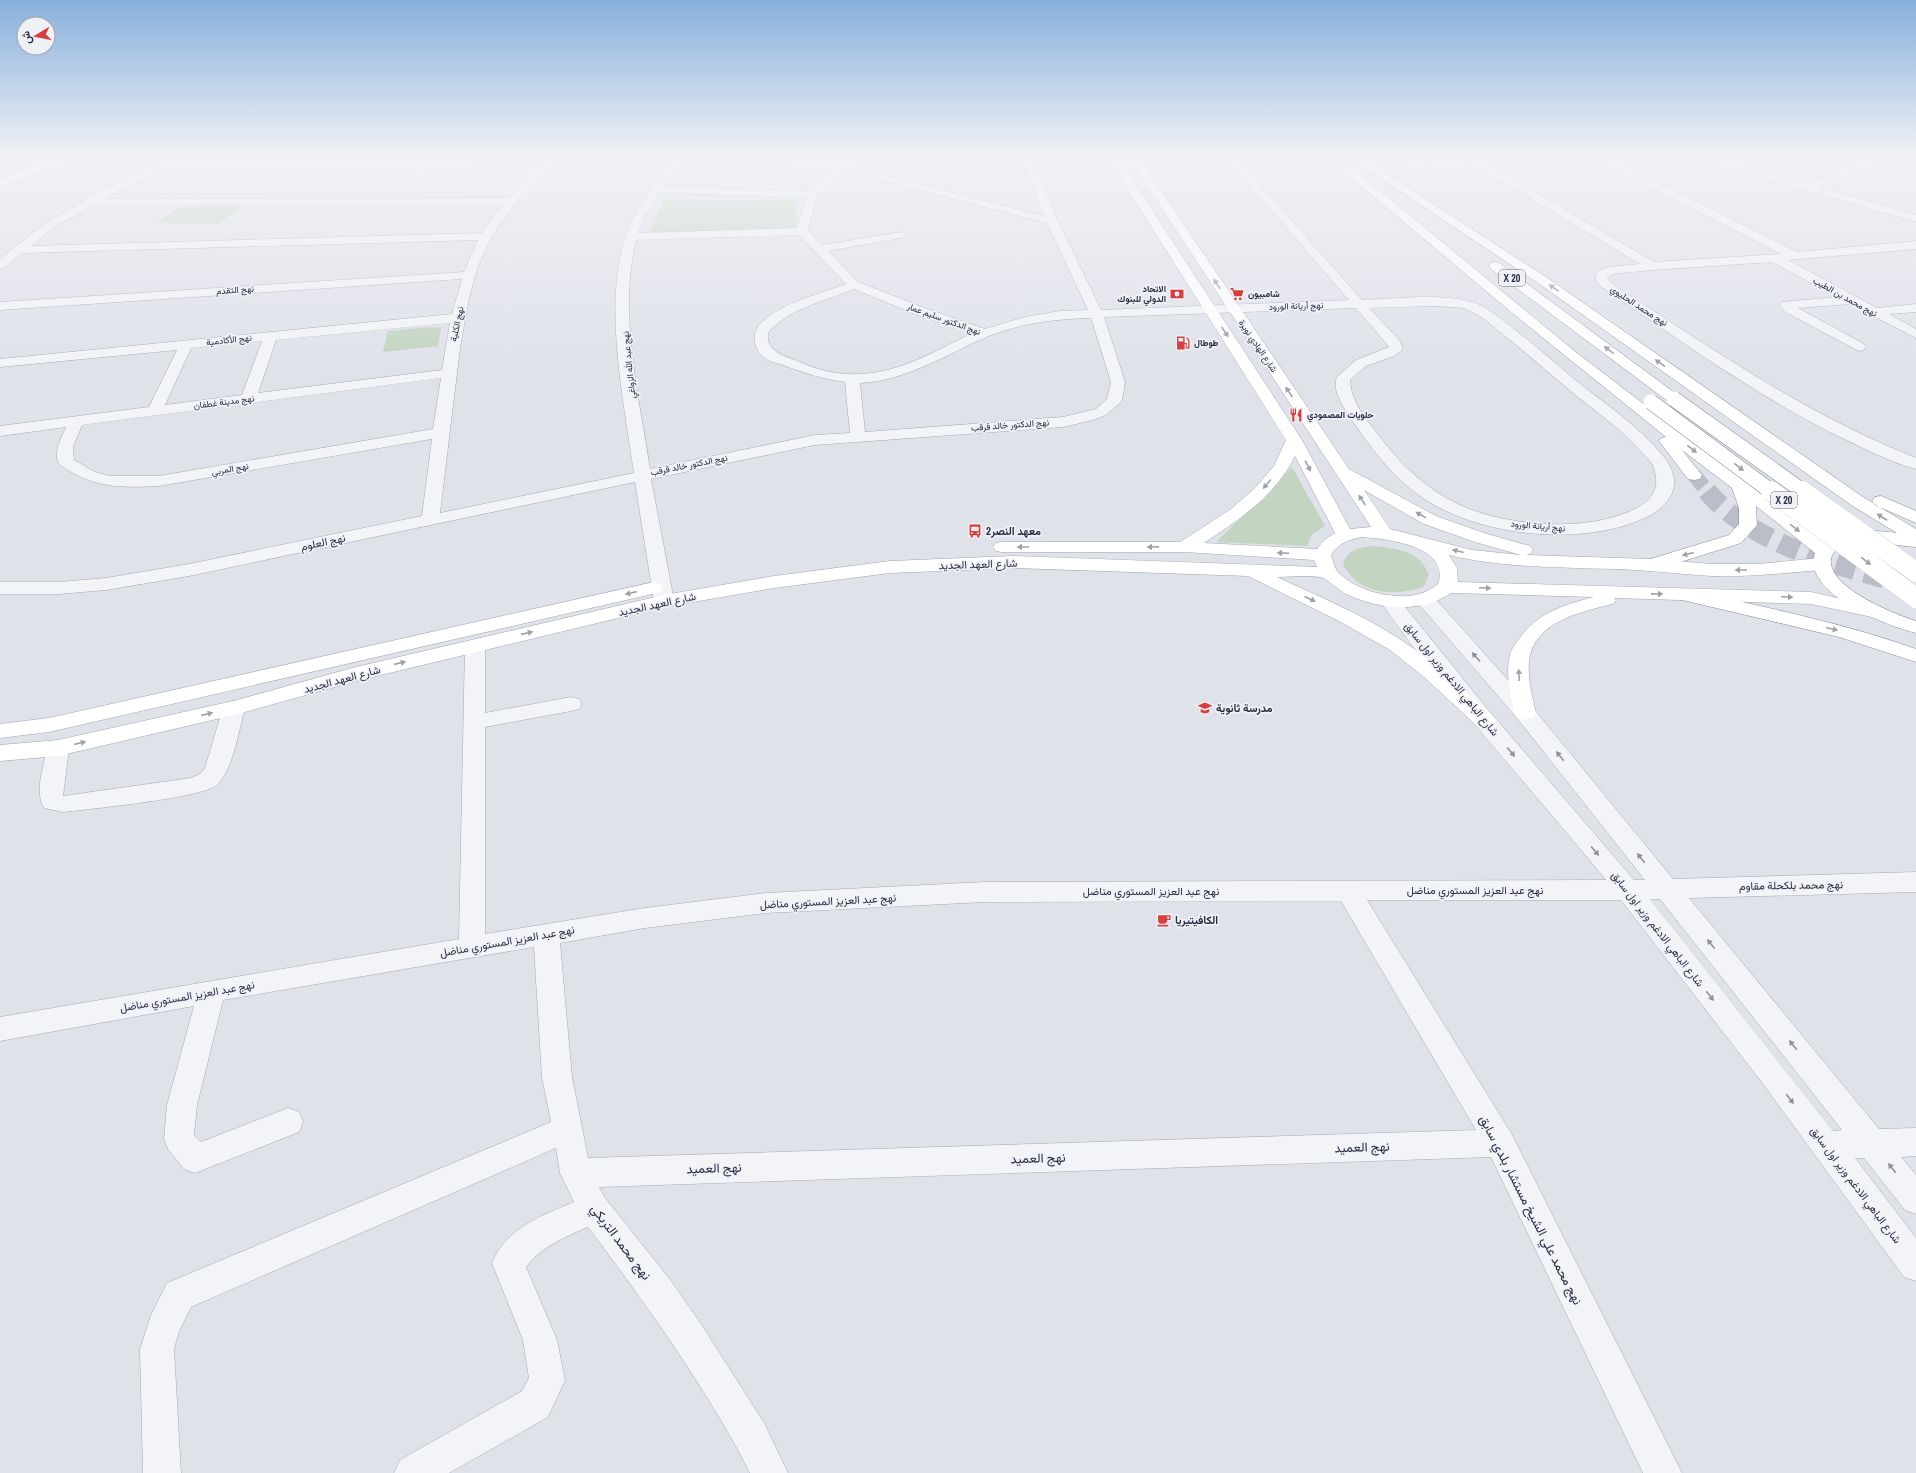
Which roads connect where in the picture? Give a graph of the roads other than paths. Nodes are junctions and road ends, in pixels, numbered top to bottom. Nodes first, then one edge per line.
1 (48, 227) edge
2 (493, 227) edge
3 (636, 227) edge
4 (803, 227) edge
5 (1055, 227) edge
6 (1158, 227) edge
7 (1179, 227) edge
8 (1291, 227) edge
9 (1419, 227) edge
10 (1428, 227) edge
11 (1440, 227) edge
12 (1461, 227) edge
13 (1586, 227) edge
14 (1737, 227) edge
15 (802, 231) junction
16 (900, 235) dead end
17 (486, 236) junction
18 (631, 237) junction
19 (1916, 245) edge
20 (18, 250) junction
21 (820, 250) junction
22 (1794, 256) junction
23 (1774, 258) junction
24 (0, 265) edge
25 (1652, 266) junction
26 (469, 274) junction
27 (854, 285) junction
28 (1495, 292) junction
29 (1851, 300) junction
30 (1359, 304) junction
31 (0, 306) edge
32 (1232, 308) junction
33 (1916, 308) edge
34 (1211, 309) junction
35 (1873, 312) junction
36 (1096, 313) junction
37 (457, 318) junction
38 (985, 333) junction
39 (1916, 334) edge
40 (271, 336) junction
41 (186, 345) junction
42 (1859, 347) dead end
43 (0, 363) edge
44 (448, 373) junction
45 (1680, 377) junction
46 (852, 379) junction
47 (248, 399) junction
48 (155, 411) junction
49 (76, 421) junction
50 (0, 431) edge
51 (440, 432) junction
52 (858, 436) junction
53 (1294, 440) junction
54 (1916, 464) edge
55 (1342, 471) junction
56 (642, 475) junction
57 (1694, 475) tunnel mouth
58 (1740, 486) junction
59 (1916, 518) edge
60 (430, 520) junction
61 (1384, 532) junction
62 (1345, 535) junction
63 (1916, 536) edge
64 (1416, 541) junction
65 (1916, 542) edge
66 (1184, 547) junction
67 (1823, 558) junction
68 (1325, 564) junction
69 (1592, 564) junction
70 (1651, 565) junction
71 (1249, 570) junction
72 (1916, 572) edge
73 (1446, 587) junction
74 (0, 588) edge
75 (1632, 593) junction
76 (662, 594) junction
77 (1685, 594) junction
78 (1916, 598) edge
79 (1425, 599) junction
80 (1390, 601) junction
81 (1872, 611) junction
82 (1912, 627) edge
83 (475, 646) junction
84 (1916, 656) edge
85 (571, 704) dead end
86 (234, 708) junction
87 (1525, 713) junction
88 (1485, 721) junction
89 (474, 722) junction
90 (0, 731) edge
91 (58, 748) junction
92 (0, 753) edge
93 (1916, 882) edge
94 (1666, 888) junction
95 (1628, 890) junction
96 (1349, 892) junction
97 (546, 935) junction
98 (472, 947) junction
99 (212, 991) junction
100 (0, 1029) edge
101 (288, 1122) dead end
102 (567, 1129) junction
103 (1916, 1142) edge
104 (1500, 1143) junction
105 (1873, 1144) junction
106 (1826, 1145) junction
107 (576, 1173) junction
108 (1916, 1199) edge
109 (594, 1209) junction
110 (1916, 1265) edge
111 (162, 1473) edge
112 (413, 1473) edge
113 (769, 1473) edge
114 (1663, 1473) edge

1 - 20 street
2 - 17 street, نهج الكلية
3 - 18 street, نهج عبد الله الزواغي
4 - 15 street
5 - 36 street, نهج الدكتور خالد قرقب
6 - 34 main road, شارع الهادي نويرة
32 -> 7 main road, شارع الهادي نويرة
8 - 30 street, نهج أريانة الورود
9 - 28 main road
10 -> 78 main road, X 20, bridge
72 -> 11 main road, X 20, bridge
45 -> 12 main road
13 - 25 street
14 - 22 street
15 - 18 street
15 - 21 street, نهج الدكتور سليم عمار
16 - 21 street
17 - 20 street
17 - 26 street, نهج الكلية
18 - 56 street, نهج عبد الله الزواغي
19 - 22 street, نهج محمد الحليوي
20 - 24 street
21 - 27 street, نهج الدكتور سليم عمار
22 - 23 street, نهج محمد الحليوي
23 - 25 street, نهج محمد الحليوي
23 - 29 street, نهج محمد بن الطيب
25 - 54 street, نهج محمد الحليوي
26 - 31 street, نهج التقدم
26 - 37 street, نهج الكلية
27 - 38 street, نهج الدكتور سليم عمار
27 - 46 street
28 - 57 main road
28 -> 58 main road
29 - 35 street, نهج محمد بن الطيب
29 - 42 street
30 - 30 street, نهج أريانة الورود
30 - 32 street, نهج أريانة الورود
32 - 34 street, نهج الدكتور سليم عمار
55 -> 32 main road, شارع الهادي نويرة
33 - 35 street
34 - 36 street, نهج الدكتور سليم عمار
34 -> 53 main road, شارع الهادي نويرة
35 - 39 street, نهج محمد بن الطيب
36 - 38 street, نهج الدكتور سليم عمار
36 - 52 street, نهج الدكتور خالد قرقب
37 - 40 street, نهج الأكادمية
37 - 44 street, نهج الكلية
38 - 46 street
40 - 41 street, نهج الأكادمية
40 - 47 street
41 - 43 street, نهج الأكادمية
41 - 48 street
44 - 47 street, نهج مدينة غطفان
44 - 51 street, نهج الكلية
45 - 59 main road
63 -> 45 main road
46 - 52 street
47 - 48 street, نهج مدينة غطفان
48 - 49 street, نهج مدينة غطفان
49 - 50 street, نهج مدينة غطفان
49 - 51 street, نهج المربي
51 - 60 street, نهج الكلية
52 - 56 street, نهج الدكتور خالد قرقب
53 -> 62 main road, شارع الهادي نويرة
53 -> 66 main road
61 -> 55 main road, شارع الهادي نويرة
69 -> 55 main road
56 - 60 street, نهج العلوم
56 - 76 street, نهج عبد الله الزواغي
58 -> 67 main road
58 -> 70 main road
60 - 74 street, نهج العلوم
61 - 62 main road
61 - 64 main road
62 - 68 main road
69 -> 64 main road
64 - 73 main road
65 - 67 main road
68 -> 66 main road, شارع العهد الجديد
66 -> 76 main road, شارع العهد الجديد
67 -> 70 main road
67 - 81 main road
68 - 71 main road, شارع العهد الجديد
68 - 80 main road
69 - 70 main road
71 - 76 main road, شارع العهد الجديد
71 -> 88 main road
73 -> 75 main road
73 - 79 main road
75 -> 77 main road
87 -> 75 main road
83 -> 76 main road, شارع العهد الجديد
76 -> 90 main road, شارع العهد الجديد
77 -> 81 main road
77 -> 84 main road
79 - 80 main road
87 -> 79 street
80 - 88 street, شارع الباهي الادغم وزير اول سابق
81 - 82 main road
86 -> 83 main road, شارع العهد الجديد
83 - 89 street
85 - 89 street
91 -> 86 main road, شارع العهد الجديد
86 - 91 street
94 -> 87 street
88 -> 95 street, شارع الباهي الادغم وزير اول سابق
89 - 98 street
91 - 92 main road, شارع العهد الجديد
93 - 94 street, نهج محمد بلكحلة مقاوم
94 - 95 street, نهج عبد العزيز المستوري مناضل
105 -> 94 street
95 - 96 street, نهج عبد العزيز المستوري مناضل
95 -> 106 street, شارع الباهي الادغم وزير اول سابق
96 - 97 street, نهج عبد العزيز المستوري مناضل
96 - 104 street, نهج محمد علي الشيخ مستشار بلدي سابق
97 - 98 street, نهج عبد العزيز المستوري مناضل
97 - 102 street, نهج محمد التريكي
98 - 99 street, نهج عبد العزيز المستوري مناضل
99 - 100 street, نهج عبد العزيز المستوري مناضل
99 - 101 street
102 - 107 street, نهج محمد التريكي
102 - 111 street
103 - 105 street
104 - 107 street, نهج العميد
104 - 114 street, نهج محمد علي الشيخ مستشار بلدي سابق
105 - 106 street
108 -> 105 street
106 - 110 street, شارع الباهي الادغم وزير اول سابق
107 - 109 street, نهج محمد التريكي
109 - 112 street
109 - 113 street, نهج محمد التريكي

